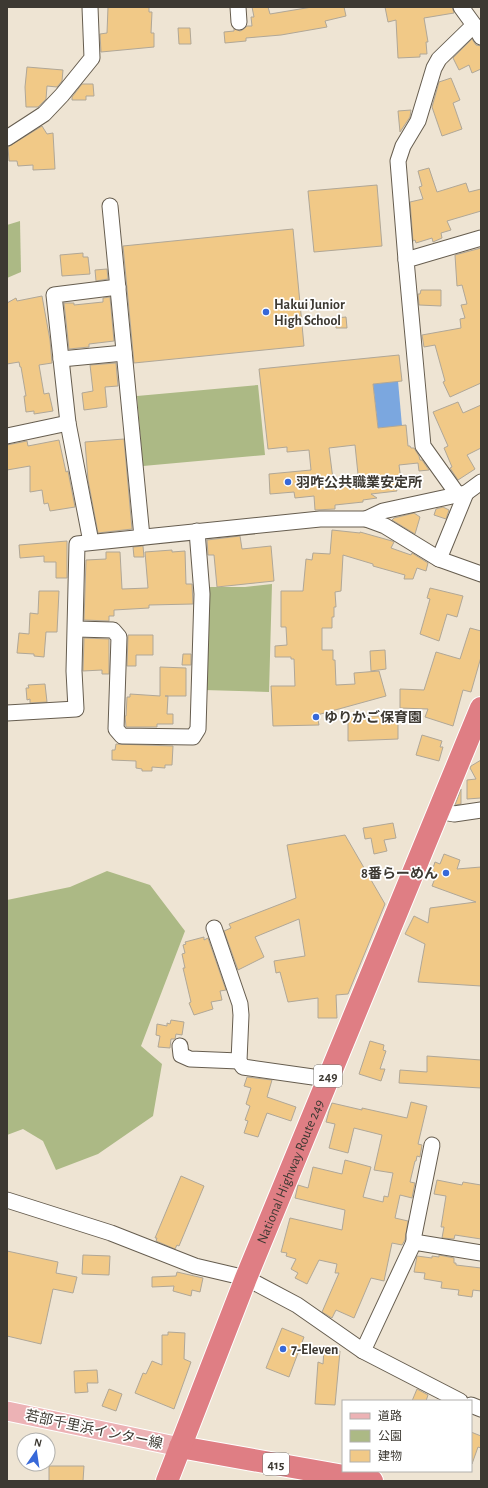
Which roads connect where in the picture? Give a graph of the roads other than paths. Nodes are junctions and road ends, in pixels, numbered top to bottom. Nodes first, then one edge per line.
1 (90, 7) edge
2 (238, 7) edge
3 (461, 7) edge
4 (239, 22) dead end
5 (478, 31) edge
6 (7, 138) edge
7 (110, 206) dead end
8 (481, 238) edge
9 (406, 260) junction
10 (118, 288) junction
11 (124, 353) junction
12 (61, 359) junction
13 (68, 423) junction
14 (7, 436) edge
15 (481, 482) edge
16 (462, 494) junction
17 (366, 519) junction
18 (197, 531) junction
19 (142, 537) junction
20 (91, 542) junction
21 (439, 559) junction
22 (481, 574) edge
23 (76, 630) junction
24 (481, 708) edge
25 (7, 713) edge
26 (481, 810) edge
27 (438, 811) junction
28 (214, 928) dead end
29 (180, 1046) dead end
30 (239, 1061) junction
31 (327, 1079) junction
32 (432, 1144) dead end
33 (7, 1200) edge
34 (414, 1242) junction
35 (481, 1253) edge
36 (246, 1278) junction
37 (363, 1351) junction
38 (458, 1400) edge
39 (7, 1411) edge
40 (180, 1447) junction
41 (167, 1481) edge
42 (372, 1481) edge

1 - 6 street
2 - 4 street
3 - 5 street
5 - 9 street
7 - 10 street
8 - 9 street
9 - 16 street
10 - 11 street
10 - 12 street
11 - 12 street
11 - 19 street
12 - 13 street
13 - 14 street
13 - 20 street
15 - 16 street
16 - 17 street
16 - 21 street
17 - 18 street
17 - 21 street
18 - 19 street
18 - 23 street
19 - 20 street
20 - 23 street
21 - 22 street
23 - 25 street
24 - 27 highway, National Highway Route 249 / 249
26 - 27 street
27 - 31 highway, National Highway Route 249 / 249
28 - 30 street
29 - 30 street
30 - 31 street
31 - 36 highway, National Highway Route 249 / 249
32 - 34 street
33 - 36 street
34 - 35 street
34 - 37 street
36 - 37 street
36 - 40 highway, National Highway Route 249 / 249
37 - 38 street
39 - 40 main road, 若部千里浜インター線
40 - 41 highway, National Highway Route 249 / 249
40 - 42 highway, 415

